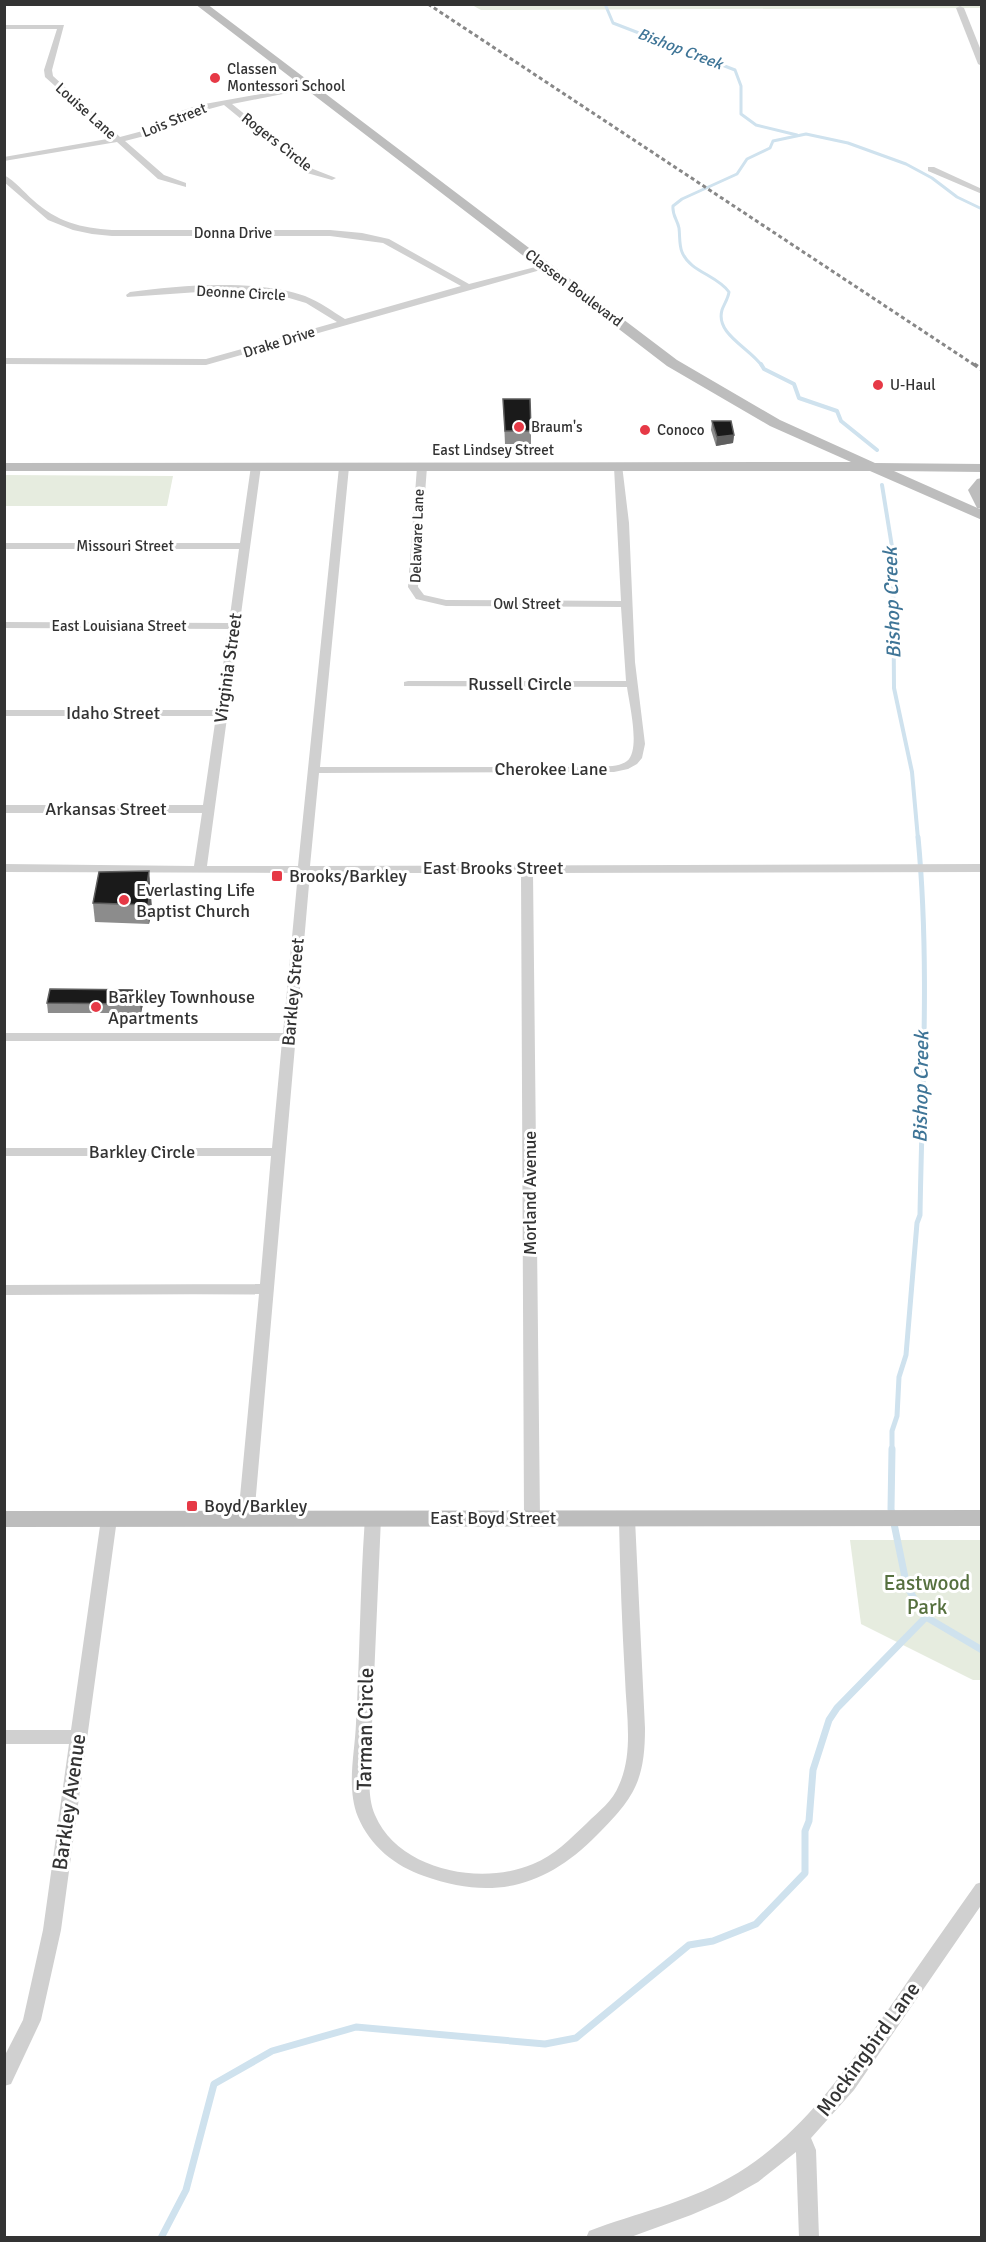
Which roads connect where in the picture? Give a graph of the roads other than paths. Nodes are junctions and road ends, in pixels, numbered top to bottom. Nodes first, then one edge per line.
1 (200, 4) edge
2 (960, 8) dead end
3 (4, 27) edge
4 (981, 64) edge
5 (308, 87) junction
6 (225, 102) junction
7 (118, 140) junction
8 (4, 159) edge
9 (931, 169) dead end
10 (4, 177) edge
11 (332, 178) dead end
12 (183, 185) dead end
13 (981, 192) edge
14 (547, 267) junction
15 (468, 287) junction
16 (130, 295) dead end
17 (345, 323) junction
18 (4, 361) edge
19 (808, 439) junction
20 (4, 466) edge
21 (256, 466) junction
22 (422, 466) junction
23 (778, 466) junction
24 (872, 466) junction
25 (344, 467) junction
26 (619, 467) junction
27 (981, 468) edge
28 (981, 482) edge
29 (981, 505) edge
30 (981, 516) edge
31 (4, 546) edge
32 (245, 546) junction
33 (426, 600) joint
34 (628, 604) junction
35 (4, 626) edge
36 (233, 626) junction
37 (408, 684) dead end
38 (633, 684) junction
39 (4, 712) edge
40 (222, 713) junction
41 (315, 770) junction
42 (4, 809) edge
43 (208, 809) junction
44 (4, 868) edge
45 (527, 868) junction
46 (981, 868) edge
47 (304, 869) junction
48 (200, 870) junction
49 (4, 1037) edge
50 (289, 1037) junction
51 (4, 1152) edge
52 (280, 1152) junction
53 (266, 1289) junction
54 (4, 1290) edge
55 (246, 1518) junction
56 (373, 1518) junction
57 (532, 1518) junction
58 (981, 1518) edge
59 (4, 1519) edge
60 (627, 1519) junction
61 (109, 1520) junction
62 (4, 1737) edge
63 (78, 1737) junction
64 (981, 1889) edge
65 (4, 2078) edge
66 (800, 2135) junction
67 (596, 2238) edge
68 (809, 2238) edge

1 - 5 street, Classen Boulevard
2 - 4 street
3 - 7 street, Louise Lane
5 - 6 street, Lois Street
5 - 14 street, Classen Boulevard
6 - 7 street, Lois Street
6 - 11 street, Rogers Circle
7 - 8 street, Lois Street
7 - 12 street, Louise Lane
9 - 13 street
10 - 15 street, Donna Drive
14 - 15 street, Drake Drive
14 - 19 street, Classen Boulevard
15 - 17 street, Drake Drive
16 - 17 street, Deonne Circle
17 - 18 street, Drake Drive
19 - 23 street
19 - 24 street, Classen Boulevard
20 - 21 street, East Lindsey Street
21 - 25 street, East Lindsey Street
21 - 32 street, Virginia Street
22 - 25 street, East Lindsey Street
22 - 26 street, East Lindsey Street
22 - 33 street, Delaware Lane
23 - 24 street, East Lindsey Street
23 - 26 street, East Lindsey Street
24 - 27 street, East Lindsey Street
24 - 30 street, Classen Boulevard
25 - 41 street, Barkley Street
26 - 34 street, Cherokee Lane
28 - 29 street
31 - 32 street, Missouri Street
32 - 36 street, Virginia Street
33 - 34 street, Owl Street
34 - 38 street, Cherokee Lane
35 - 36 street, East Louisiana Street
36 - 40 street, Virginia Street
37 - 38 street, Russell Circle
38 - 41 street, Cherokee Lane
39 - 40 street, Idaho Street
40 - 43 street, Virginia Street
41 - 47 street, Barkley Street
42 - 43 street, Arkansas Street
43 - 48 street, Virginia Street
44 - 48 street, East Brooks Street
45 - 46 street, East Brooks Street
45 - 47 street, East Brooks Street
45 - 57 street, Morland Avenue
47 - 48 street, East Brooks Street
47 - 50 street, Barkley Street
49 - 50 street
50 - 52 street, Barkley Street
51 - 52 street, Barkley Circle
52 - 53 street, Barkley Street
53 - 54 street
53 - 55 street, Barkley Street
55 - 56 street, East Boyd Street
55 - 61 street, East Boyd Street
56 - 57 street, East Boyd Street
56 - 60 street, Tarman Circle
57 - 60 street, East Boyd Street
58 - 60 street, East Boyd Street
59 - 61 street, East Boyd Street
61 - 63 street, Barkley Avenue
62 - 63 street
63 - 65 street, Barkley Avenue
64 - 66 street, Mockingbird Lane
66 - 67 street, Mockingbird Lane
66 - 68 street

